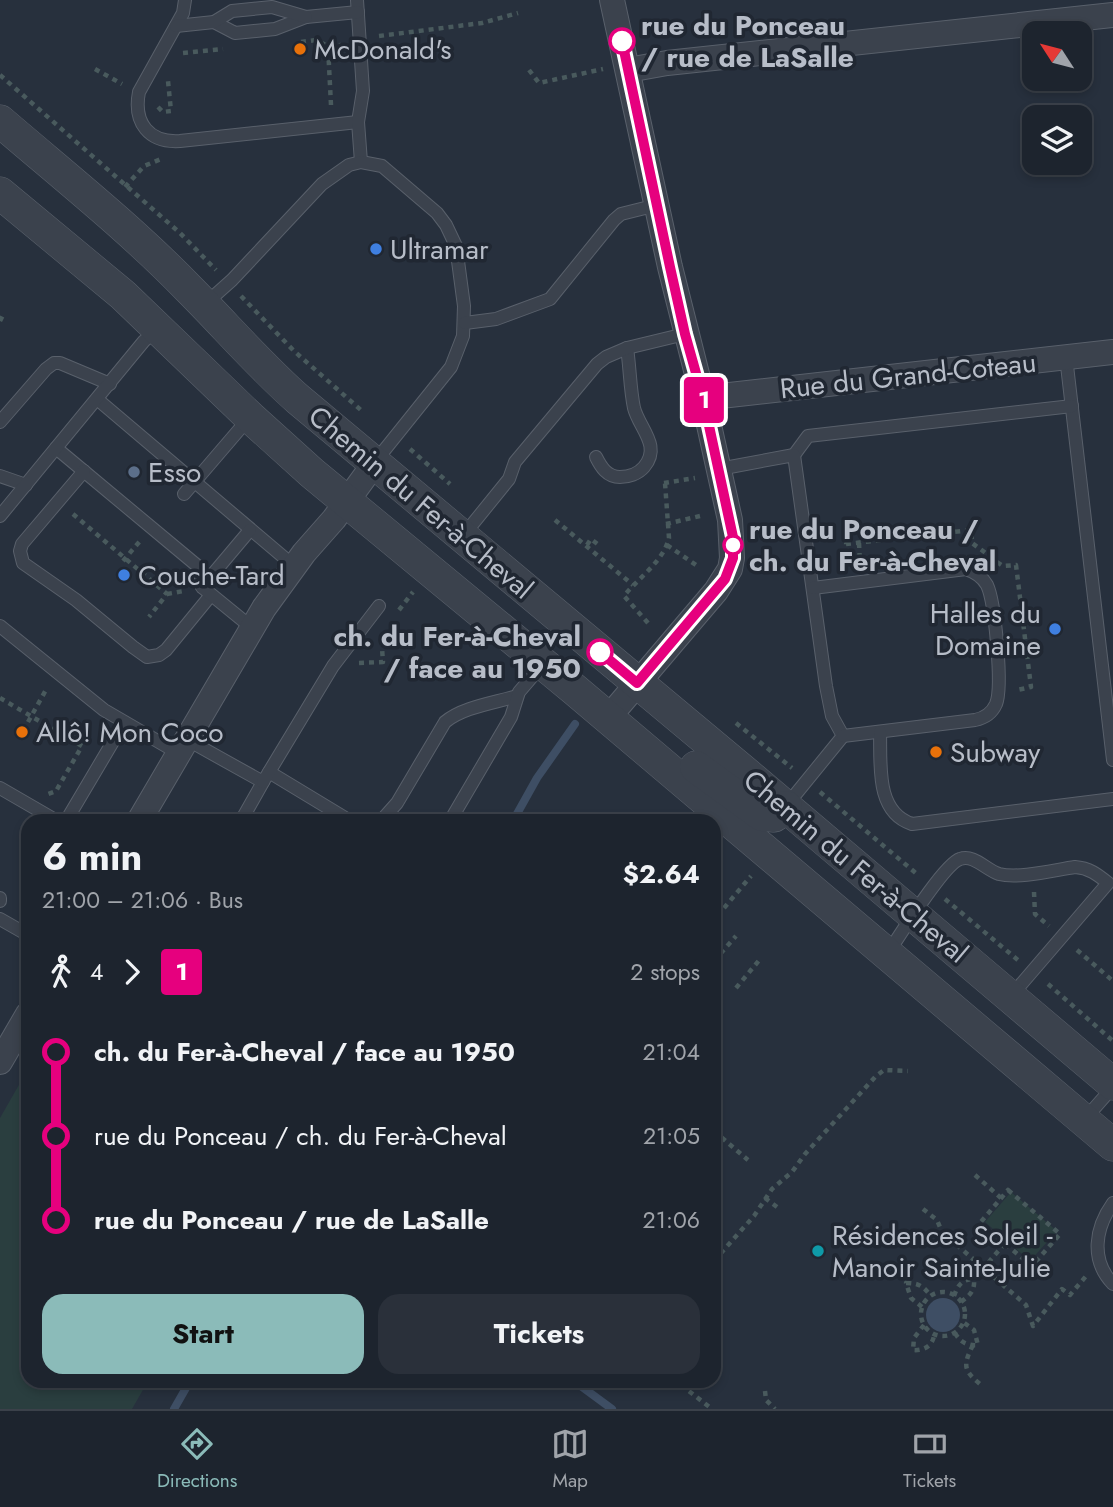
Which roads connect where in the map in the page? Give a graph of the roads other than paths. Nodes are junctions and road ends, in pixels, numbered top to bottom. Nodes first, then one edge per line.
1 (186, 0) edge
2 (612, 0) edge
3 (357, 6) edge
4 (1113, 15) edge
5 (306, 17) junction
6 (214, 22) junction
7 (176, 26) junction
8 (617, 69) junction
9 (0, 121) edge
10 (358, 122) junction
11 (361, 162) junction
12 (1, 194) edge
13 (657, 205) junction
14 (204, 306) junction
15 (465, 323) junction
16 (158, 329) junction
17 (685, 334) junction
18 (627, 348) junction
19 (1113, 352) edge
20 (1066, 358) junction
21 (110, 384) junction
22 (703, 398) junction
23 (97, 399) junction
24 (1072, 406) junction
25 (250, 416) junction
26 (0, 422) edge
27 (56, 448) junction
28 (794, 455) junction
29 (596, 457) dead end
30 (373, 464) junction
31 (719, 469) junction
32 (84, 471) junction
33 (0, 476) edge
34 (194, 482) junction
35 (26, 485) junction
36 (184, 494) dead end
37 (347, 502) junction
38 (6, 503) edge
39 (0, 516) edge
40 (250, 530) junction
41 (461, 537) junction
42 (294, 566) junction
43 (813, 588) junction
44 (206, 591) junction
45 (379, 606) dead end
46 (0, 626) edge
47 (251, 627) junction
48 (543, 664) junction
49 (637, 683) junction
50 (517, 696) junction
51 (608, 718) junction
52 (124, 723) junction
53 (880, 732) junction
54 (843, 736) junction
55 (182, 746) junction
56 (654, 757) junction
57 (1113, 760) edge
58 (266, 777) junction
59 (0, 788) edge
60 (1113, 799) edge
61 (786, 807) junction
62 (45, 814) edge
63 (70, 814) edge
64 (143, 814) edge
65 (245, 814) edge
66 (337, 814) edge
67 (388, 814) edge
68 (454, 814) edge
69 (915, 915) junction
70 (0, 919) edge
71 (21, 931) edge
72 (888, 953) junction
73 (1010, 996) junction
74 (21, 1026) edge
75 (0, 1062) edge
76 (1113, 1085) edge
77 (1084, 1120) junction
78 (1113, 1145) edge
79 (1113, 1203) edge
80 (1113, 1284) edge

1 - 7 lane
2 - 8 street
3 - 5 lane
3 - 10 lane
4 - 8 street
5 - 6 lane
5 - 6 lane
6 - 7 lane
7 - 10 lane
8 - 13 street
9 - 14 street, Chemin du Fer-à-Cheval
10 - 11 lane
11 - 14 lane
11 - 15 lane
12 - 16 street, Chemin du Fer-à-Cheval
13 - 15 lane
13 - 17 street
14 - 30 street, Chemin du Fer-à-Cheval
15 - 30 lane
16 - 21 lane
16 - 25 street, Chemin du Fer-à-Cheval
17 - 18 lane
17 - 22 street
18 - 29 lane
18 - 41 lane
19 - 20 street, Rue du Grand-Coteau
20 - 22 street, Rue du Grand-Coteau
20 - 24 lane
21 - 23 lane
21 - 26 lane
22 - 31 street
23 - 27 lane
23 - 34 lane
24 - 28 lane
24 - 57 lane
25 - 34 lane
25 - 37 street, Chemin du Fer-à-Cheval
27 - 32 lane
27 - 35 lane
28 - 31 lane
28 - 43 lane
30 - 37 street
30 - 41 street, Chemin du Fer-à-Cheval
31 - 49 street
32 - 44 lane
32 - 44 lane
33 - 35 lane
34 - 36 lane
34 - 40 lane
35 - 38 lane
37 - 42 street
37 - 48 street, Chemin du Fer-à-Cheval
38 - 39 lane
40 - 42 lane
40 - 44 lane
41 - 49 street, Chemin du Fer-à-Cheval
42 - 47 street
43 - 53 lane
43 - 54 lane
44 - 47 lane
45 - 58 lane
46 - 52 lane
47 - 55 street
48 - 50 lane
48 - 51 street, Chemin du Fer-à-Cheval
49 - 51 street
49 - 61 street, Chemin du Fer-à-Cheval
50 - 67 lane
50 - 68 lane
51 - 56 street, Chemin du Fer-à-Cheval
52 - 55 lane
52 - 63 lane
53 - 54 lane
53 - 60 lane
54 - 61 lane
55 - 58 lane
55 - 64 street
56 - 61 street
56 - 72 street, Chemin du Fer-à-Cheval
58 - 65 lane
58 - 66 lane
59 - 62 lane
61 - 69 street, Chemin du Fer-à-Cheval
69 - 72 lane
69 - 73 street, Chemin du Fer-à-Cheval
69 - 73 lane
70 - 71 lane
72 - 77 street, Chemin du Fer-à-Cheval
73 - 76 street, Chemin du Fer-à-Cheval
74 - 75 street
76 - 77 lane
77 - 78 street, Chemin du Fer-à-Cheval
79 - 80 lane

